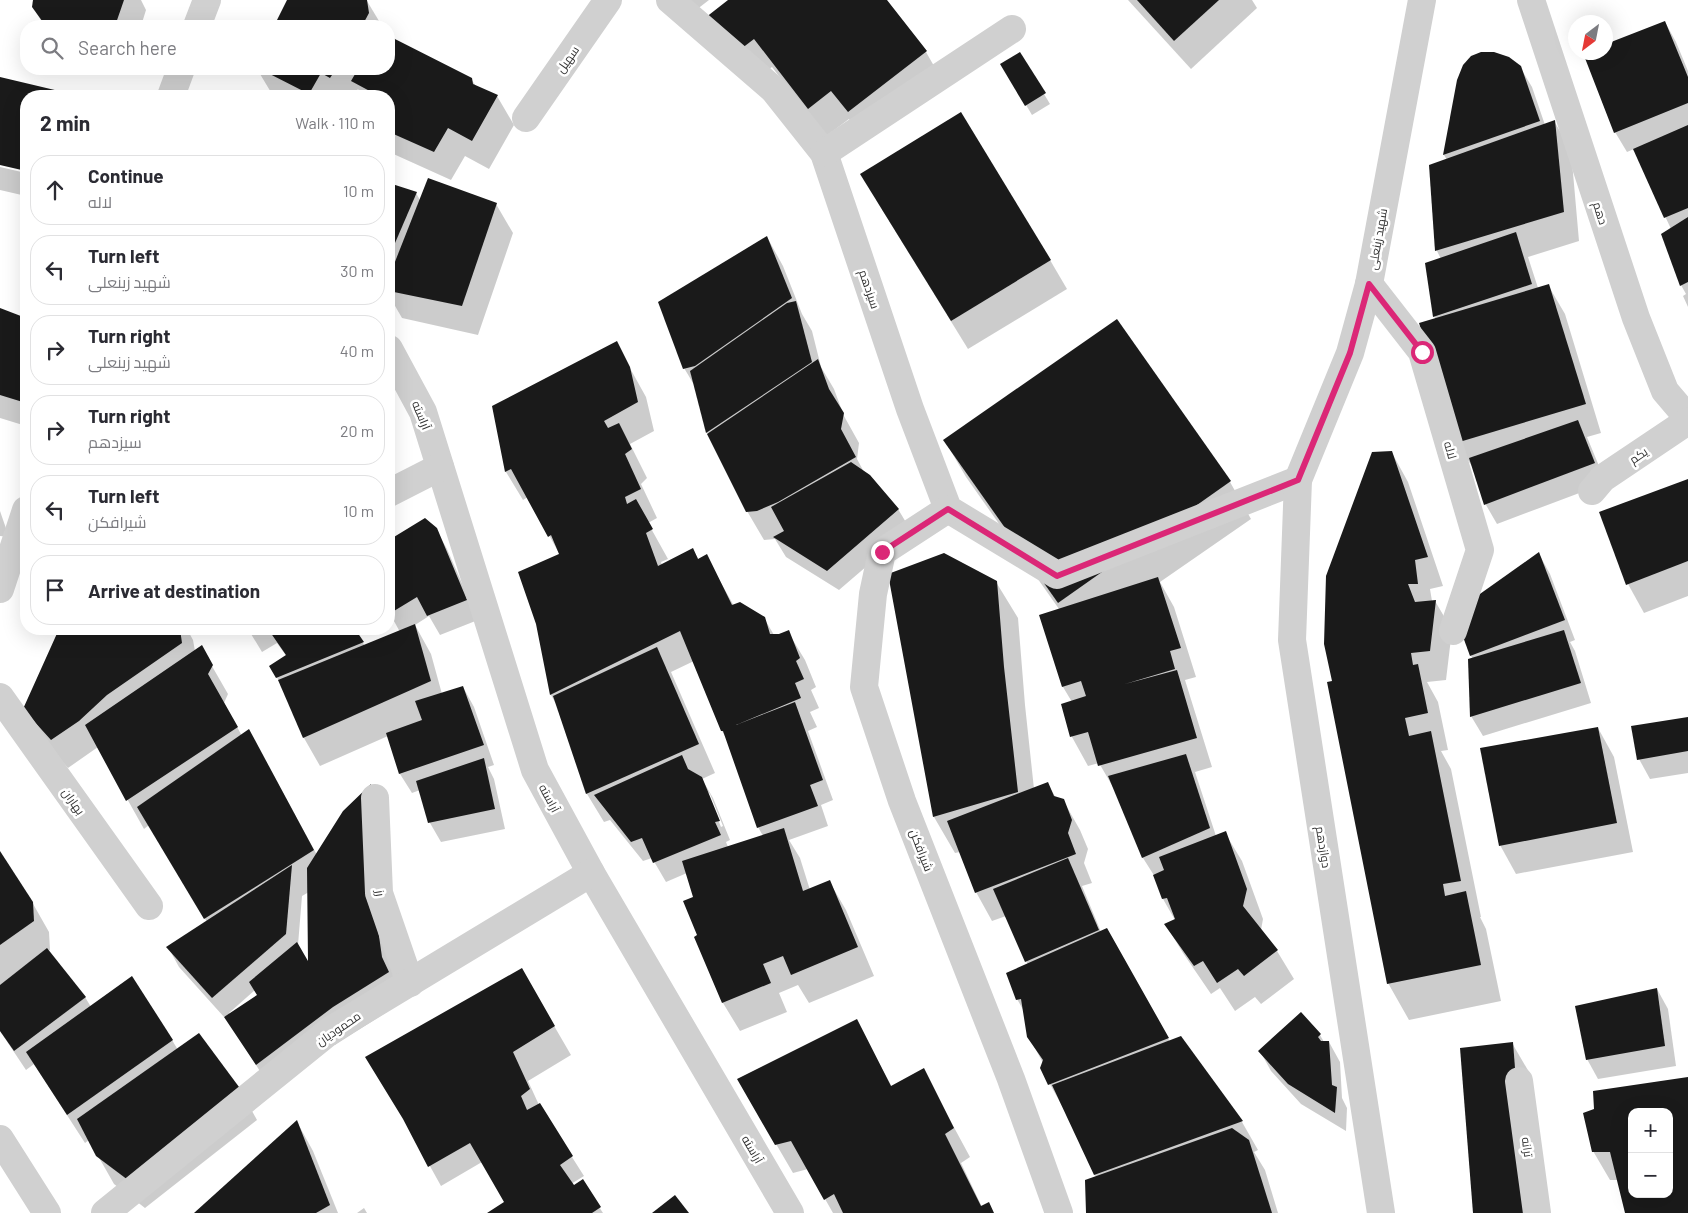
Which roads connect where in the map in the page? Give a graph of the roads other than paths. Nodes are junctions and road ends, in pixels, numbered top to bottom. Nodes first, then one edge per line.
1 (207, 0) edge
2 (608, 0) edge
3 (670, 0) edge
4 (1422, 0) edge
5 (1531, 0) edge
6 (199, 20) edge
7 (1012, 29) dead end
8 (179, 75) edge
9 (172, 90) edge
10 (526, 118) dead end
11 (824, 153) junction
12 (1369, 284) junction
13 (395, 360) edge
14 (1688, 420) edge
15 (440, 467) junction
16 (1298, 480) junction
17 (395, 490) edge
18 (1592, 491) dead end
19 (948, 509) junction
20 (20, 528) edge
21 (0, 588) edge
22 (1453, 631) dead end
23 (0, 697) edge
24 (375, 798) dead end
25 (591, 873) junction
26 (148, 906) dead end
27 (410, 983) junction
28 (1519, 1081) dead end
29 (0, 1139) edge
30 (47, 1213) edge
31 (106, 1213) edge
32 (790, 1213) edge
33 (1059, 1213) edge
34 (1381, 1213) edge
35 (1537, 1213) edge

1 - 6 street
2 - 10 street, سهیل
3 - 11 street, سیزدهم
4 - 12 street, شهید زینعلی
5 - 14 street, دهم
7 - 11 street
8 - 9 street
11 - 19 street, سیزدهم
12 - 16 street, شهید زینعلی
12 - 22 street, لاله
13 - 15 street, آراسته
14 - 18 street, یکم
15 - 17 street
15 - 25 street, آراسته
16 - 19 street
16 - 34 street, دوازدهم
19 - 33 street, شیرافکن
20 - 21 street
23 - 26 street, بهاران
24 - 27 street, رز
25 - 27 street, محمودیان
25 - 32 street, آراسته
27 - 31 street, محمودیان
28 - 35 street, ترانه
29 - 30 street

